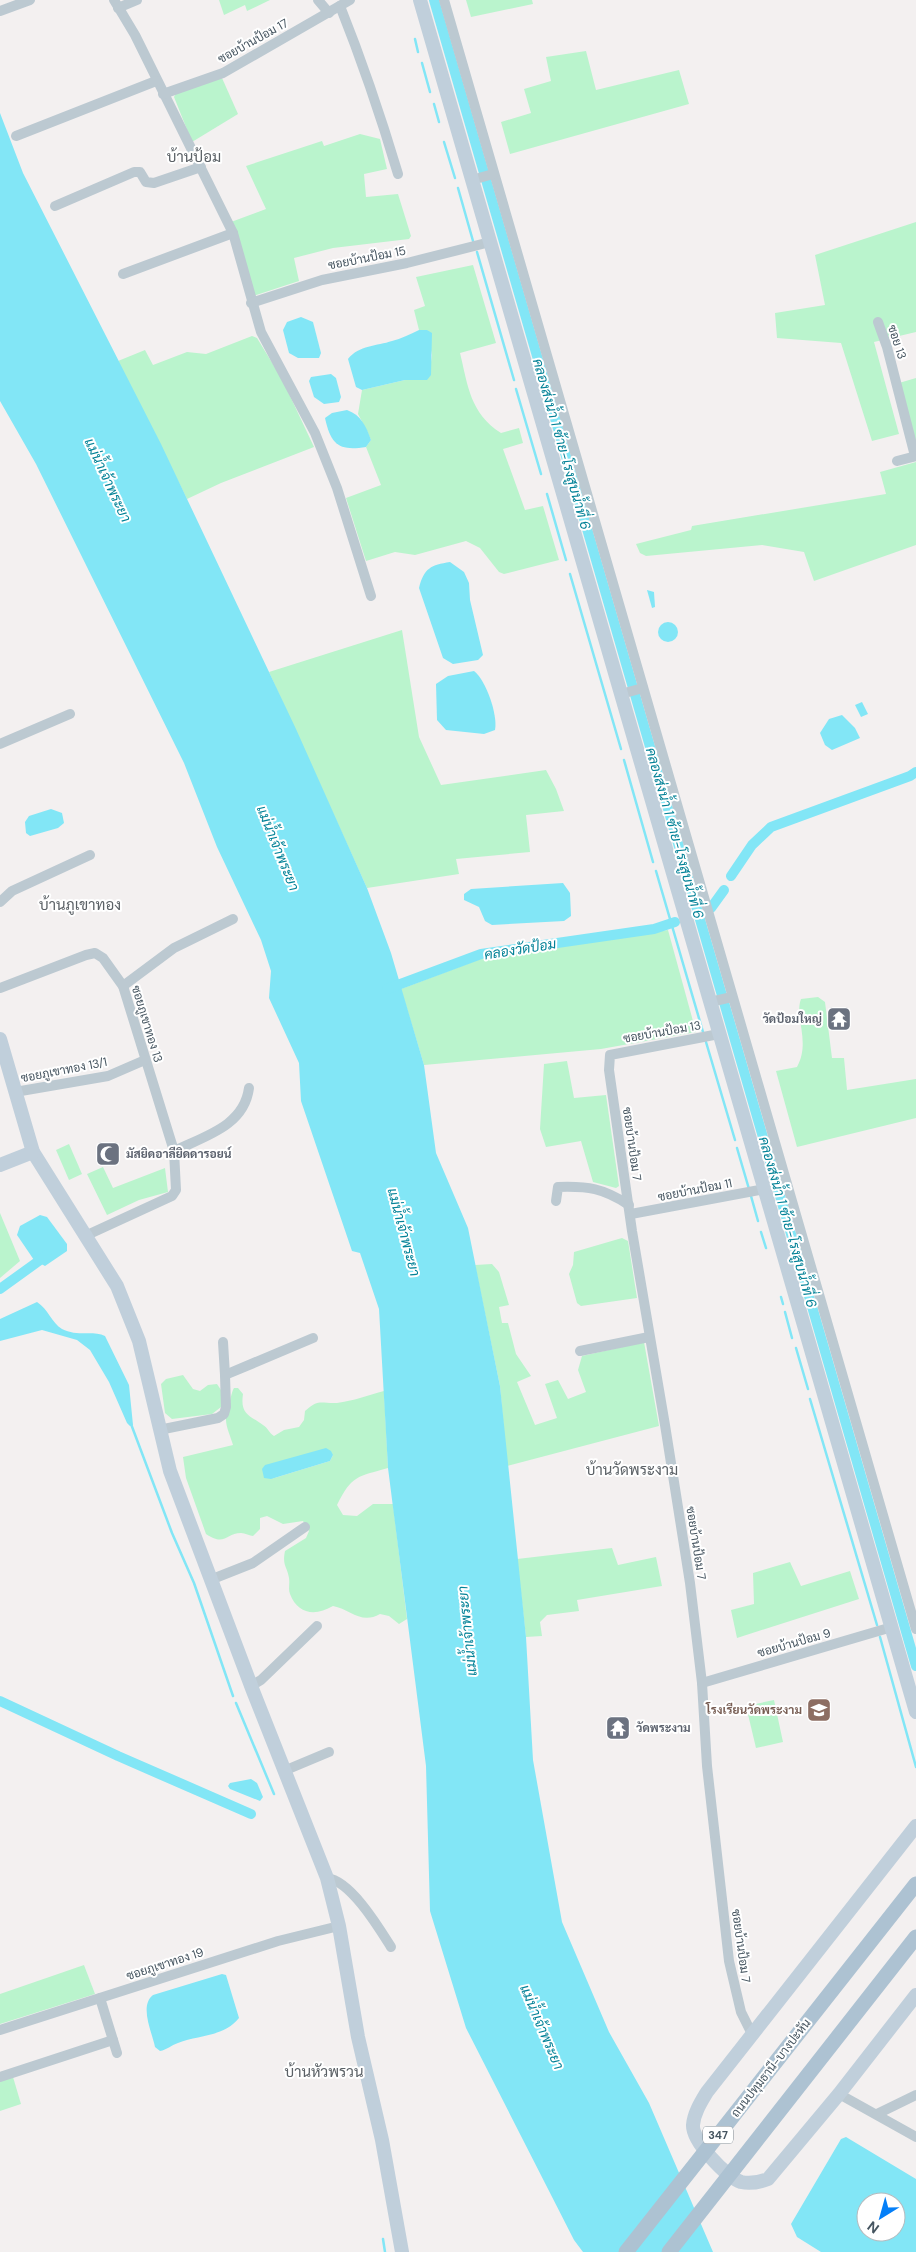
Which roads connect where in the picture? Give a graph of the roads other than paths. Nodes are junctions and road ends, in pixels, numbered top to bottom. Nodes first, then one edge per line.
1 (30, 0) edge
2 (137, 0) edge
3 (318, 0) edge
4 (350, 0) edge
5 (420, 0) edge
6 (444, 0) edge
7 (116, 4) edge
8 (340, 6) junction
9 (0, 11) edge
10 (329, 13) junction
11 (156, 81) junction
12 (163, 94) junction
13 (16, 136) dead end
14 (201, 166) junction
15 (398, 174) dead end
16 (483, 177) junction
17 (55, 206) dead end
18 (233, 233) junction
19 (490, 242) junction
20 (123, 274) dead end
21 (251, 303) junction
22 (878, 322) dead end
23 (915, 456) edge
24 (897, 461) dead end
25 (371, 596) dead end
26 (641, 689) junction
27 (624, 693) junction
28 (70, 714) dead end
29 (0, 744) edge
30 (90, 855) dead end
31 (0, 902) edge
32 (233, 919) dead end
33 (123, 986) junction
34 (0, 988) edge
35 (721, 1000) junction
36 (719, 1034) junction
37 (0, 1039) edge
38 (610, 1056) joint
39 (145, 1060) junction
40 (249, 1088) dead end
41 (15, 1092) junction
42 (174, 1151) junction
43 (33, 1152) junction
44 (0, 1165) edge
45 (765, 1189) junction
46 (556, 1201) dead end
47 (630, 1210) junction
48 (85, 1236) junction
49 (649, 1337) junction
50 (313, 1338) dead end
51 (223, 1342) dead end
52 (580, 1351) dead end
53 (226, 1375) junction
54 (159, 1430) junction
55 (305, 1527) dead end
56 (210, 1580) junction
57 (317, 1626) dead end
58 (892, 1627) junction
59 (916, 1629) edge
60 (702, 1683) junction
61 (251, 1686) junction
62 (916, 1712) edge
63 (329, 1752) dead end
64 (286, 1770) junction
65 (916, 1826) edge
66 (327, 1878) junction
67 (916, 1884) edge
68 (339, 1926) junction
69 (916, 1937) edge
70 (391, 1948) dead end
71 (916, 1994) edge
72 (100, 1998) junction
73 (0, 2030) edge
74 (752, 2034) junction
75 (113, 2040) junction
76 (117, 2053) dead end
77 (0, 2077) edge
78 (840, 2094) junction
79 (916, 2095) edge
80 (876, 2114) junction
81 (916, 2137) edge
82 (402, 2252) edge
83 (626, 2252) edge
84 (669, 2252) edge

1 - 9 street
2 - 7 street
3 - 10 street
4 - 8 street, ซอยบ้านป้อม 17
5 - 16 main road
6 - 16 street
7 - 11 street
8 - 10 street, ซอยบ้านป้อม 17
8 - 15 street
10 - 12 street, ซอยบ้านป้อม 17
11 - 12 street
11 - 13 street
12 - 14 street
14 - 17 street
14 - 18 street
16 - 19 main road
16 - 26 street
18 - 20 street
18 - 21 street
19 - 21 street, ซอยบ้านป้อม 15
19 - 27 main road
21 - 25 street
22 - 23 street, ซอย 13
23 - 24 street
26 - 27 street
26 - 35 street
27 - 35 main road
28 - 29 street
30 - 31 street
32 - 33 street
33 - 34 street, ซอยภูเขาทอง 13
33 - 39 street, ซอยภูเขาทอง 13
35 - 36 main road
35 - 59 street
36 - 38 street, ซอยบ้านป้อม 13
36 - 45 main road
37 - 41 main road
38 - 47 street, ซอยบ้านป้อม 7
39 - 41 street, ซอยภูเขาทอง 13/1
39 - 42 street, ซอยภูเขาทอง 13
40 - 42 street
41 - 43 main road
42 - 48 street, ซอยภูเขาทอง 13
43 - 44 main road
43 - 48 main road
45 - 47 street, ซอยบ้านป้อม 11
45 - 58 main road
46 - 47 street
47 - 49 street, ซอยบ้านป้อม 7
48 - 54 main road
49 - 52 street
49 - 60 street, ซอยบ้านป้อม 7
50 - 53 street
51 - 53 street
53 - 54 street
54 - 56 main road
55 - 56 street
56 - 61 main road
57 - 61 street
58 - 60 street, ซอยบ้านป้อม 9
58 - 62 main road
60 - 74 street, ซอยบ้านป้อม 7
61 - 64 main road
63 - 64 street
64 - 66 main road
65 - 74 main road
66 - 68 main road
66 - 70 street
67 - 83 main road, ถนนปทุมธานี-บางปะหัน / 347
68 - 72 street, ซอยภูเขาทอง 19
68 - 82 main road
69 - 84 main road, 347
71 - 78 main road
72 - 73 street, ซอยภูเขาทอง 19
72 - 75 street
74 - 78 main road
75 - 76 street
75 - 77 street
78 - 80 street
79 - 80 street
80 - 81 street

